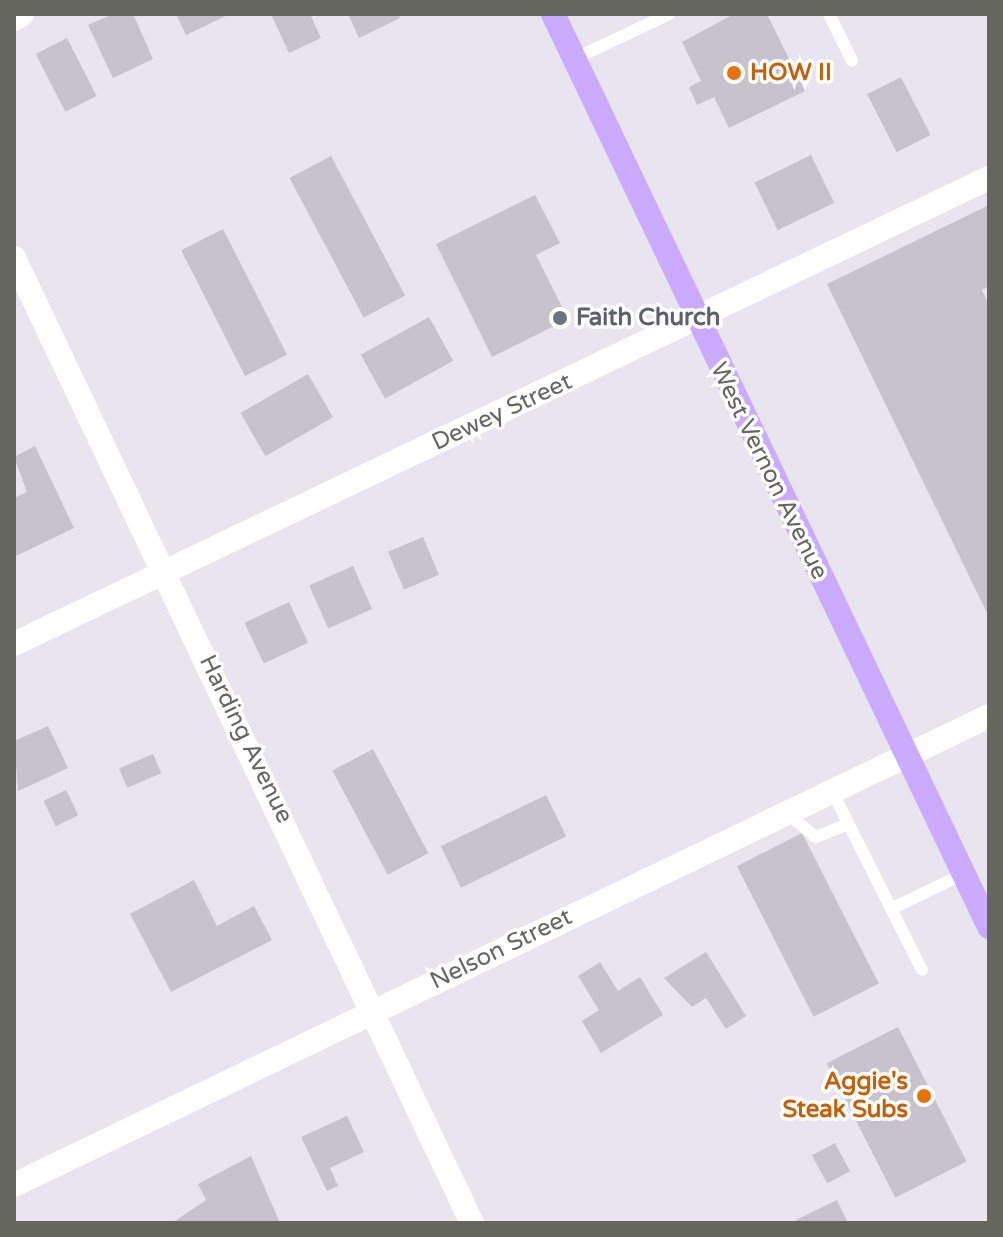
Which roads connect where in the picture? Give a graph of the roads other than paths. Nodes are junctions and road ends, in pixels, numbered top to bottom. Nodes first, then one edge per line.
1 (22, 14) edge
2 (553, 14) edge
3 (669, 14) edge
4 (829, 14) edge
5 (14, 19) edge
6 (574, 59) junction
7 (852, 61) dead end
8 (989, 178) edge
9 (14, 258) edge
10 (697, 320) junction
11 (166, 572) junction
12 (14, 644) edge
13 (989, 716) edge
14 (906, 756) junction
15 (832, 791) junction
16 (787, 813) junction
17 (849, 824) junction
18 (963, 874) junction
19 (891, 909) junction
20 (989, 927) edge
21 (922, 970) dead end
22 (375, 1009) junction
23 (14, 1185) edge
24 (472, 1223) edge

1 - 5 street
2 - 6 main road, West Vernon Avenue
3 - 6 lane
4 - 7 lane
6 - 10 main road, West Vernon Avenue
8 - 10 street, Dewey Street
9 - 11 street, Harding Avenue
10 - 11 street, Dewey Street
10 - 14 main road, West Vernon Avenue
11 - 12 street, Dewey Street
11 - 22 street, Harding Avenue
13 - 14 street, Nelson Street
14 - 15 street, Nelson Street
14 - 18 main road, West Vernon Avenue
15 - 16 street, Nelson Street
15 - 17 lane
16 - 17 lane
16 - 22 street, Nelson Street
17 - 19 lane
18 - 19 lane
18 - 20 main road, West Vernon Avenue
19 - 21 lane
22 - 23 street, Nelson Street
22 - 24 street, Harding Avenue

